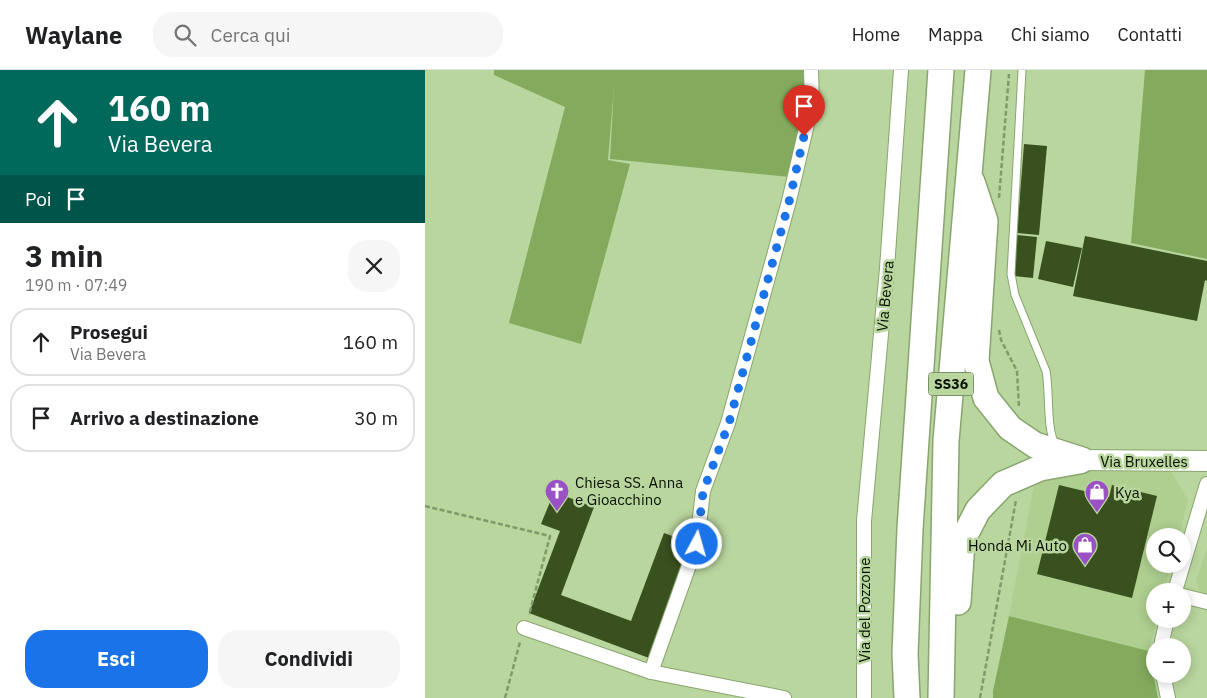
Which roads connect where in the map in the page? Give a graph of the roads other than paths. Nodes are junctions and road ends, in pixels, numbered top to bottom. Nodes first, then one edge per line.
1 (811, 70) edge
2 (901, 70) edge
3 (930, 70) edge
4 (941, 70) edge
5 (978, 70) edge
6 (1022, 70) edge
7 (935, 156) junction
8 (969, 172) junction
9 (1082, 460) junction
10 (1207, 461) edge
11 (1207, 484) edge
12 (864, 521) joint
13 (1177, 583) edge
14 (1191, 598) edge
15 (1207, 602) edge
16 (524, 628) road end
17 (941, 665) junction
18 (651, 672) junction
19 (1165, 683) edge
20 (784, 698) edge
21 (864, 698) edge
22 (907, 698) edge
23 (941, 698) edge
24 (1168, 698) edge

1 - 18 street
2 - 12 street, Via Bevera
3 - 7 highway
4 - 7 highway, SS36
5 - 8 highway, SS36
6 - 9 lane
7 - 22 highway, SS36
8 - 9 highway
8 - 17 highway, SS36
9 - 10 street, Via Bruxelles
9 - 17 highway
11 - 13 street
12 - 21 street, Via del Pozzone
14 - 15 street
16 - 18 street
17 - 23 highway, SS36
18 - 20 street
19 - 24 street

